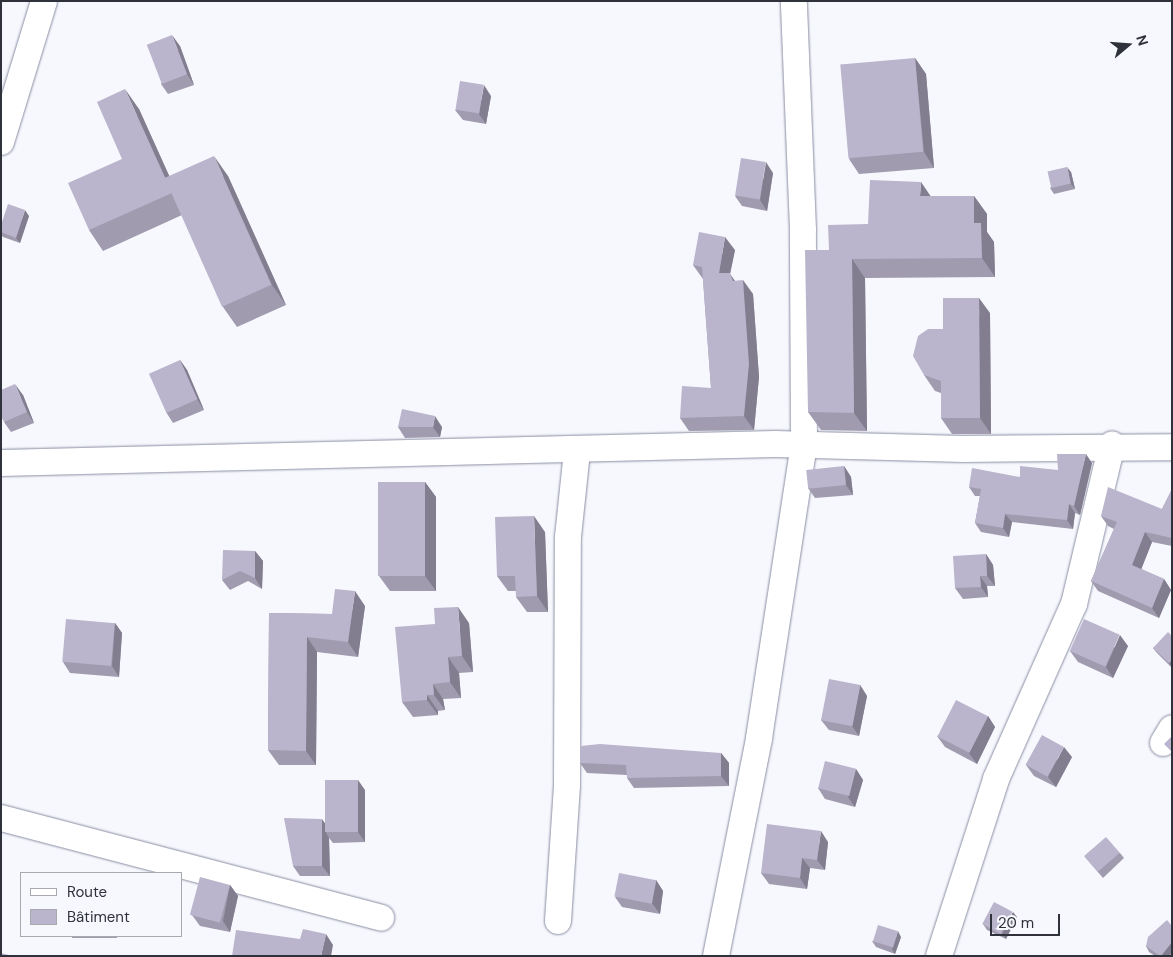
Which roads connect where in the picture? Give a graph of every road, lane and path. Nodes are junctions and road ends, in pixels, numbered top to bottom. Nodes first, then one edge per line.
1 (44, 1) edge
2 (794, 1) edge
3 (1, 142) edge
4 (804, 444) junction
5 (1112, 444) junction
6 (1172, 447) edge
7 (577, 451) junction
8 (1, 464) edge
9 (1, 818) edge
10 (381, 918) dead end
11 (558, 921) dead end
12 (716, 956) edge
13 (938, 956) edge

1 - 3 street
2 - 4 street
4 - 5 street
4 - 7 street
4 - 12 street
5 - 6 street
5 - 13 street
7 - 8 street
7 - 11 street
9 - 10 street

